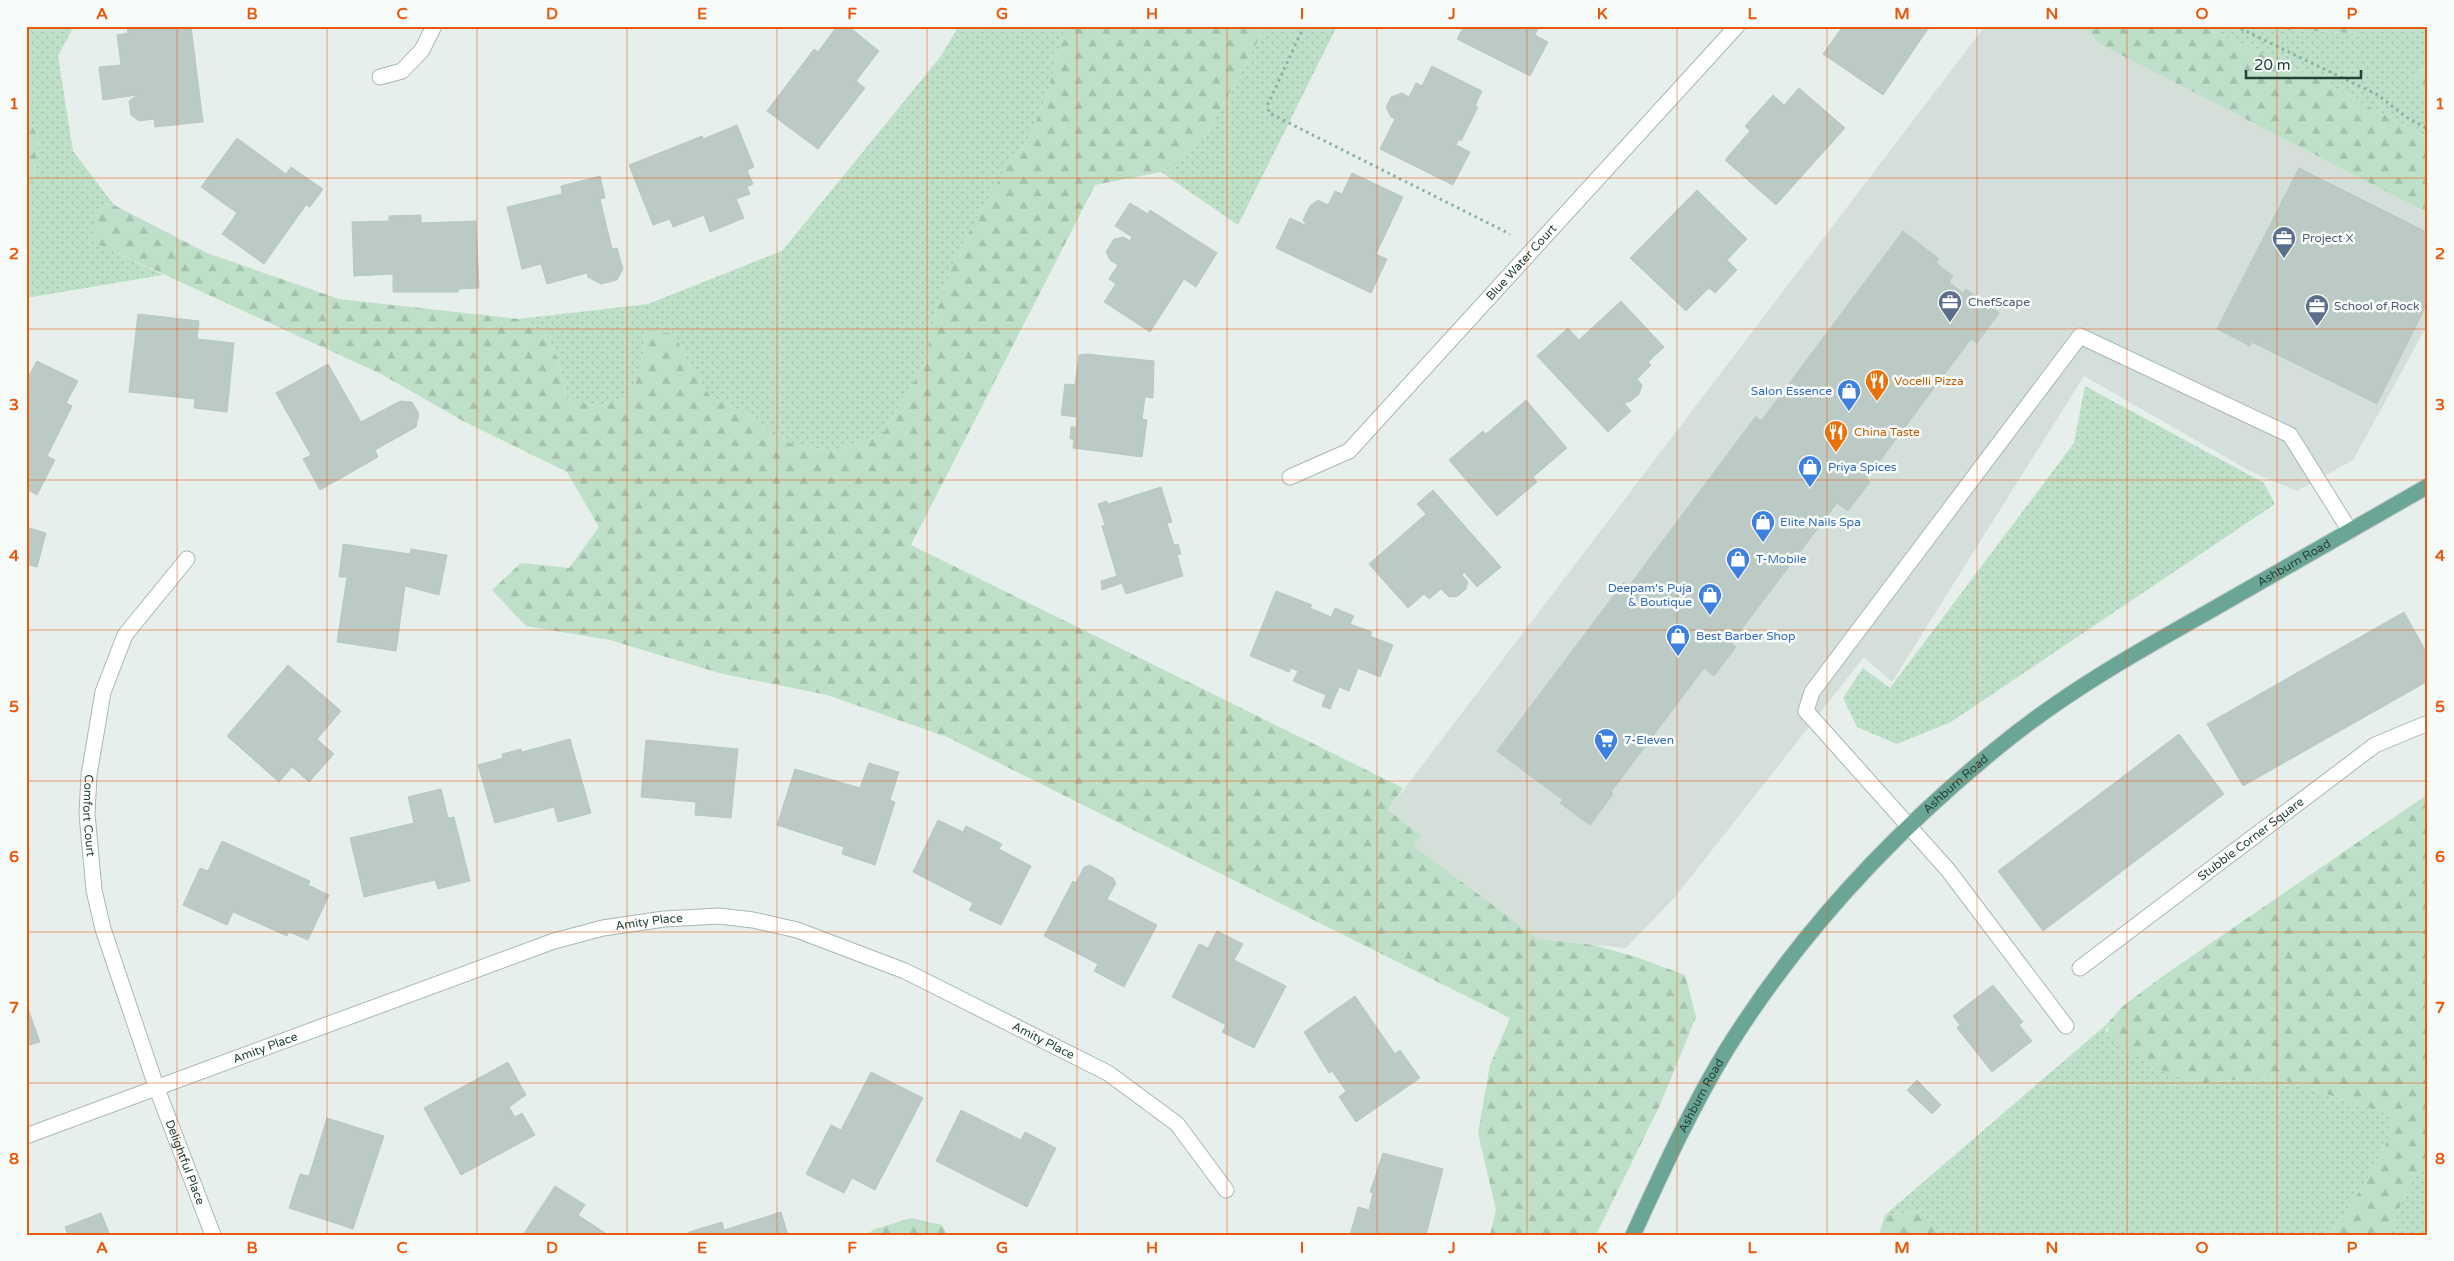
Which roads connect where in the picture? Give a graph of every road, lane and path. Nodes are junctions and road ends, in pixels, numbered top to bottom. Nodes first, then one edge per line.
1 (434, 26) edge
2 (1304, 26) edge
3 (1737, 26) edge
4 (2235, 26) edge
5 (380, 78) dead end
6 (2428, 129) edge
7 (1535, 248) junction
8 (1290, 478) dead end
9 (2428, 486) edge
10 (2350, 531) junction
11 (187, 560) dead end
12 (2428, 723) edge
13 (1910, 826) junction
14 (2080, 968) dead end
15 (2066, 1026) dead end
16 (157, 1089) junction
17 (26, 1136) edge
18 (1226, 1190) dead end
19 (213, 1235) edge
20 (1633, 1235) edge

1 - 5 street
2 - 7 path
3 - 7 street, Blue Water Court
4 - 6 path
7 - 8 street, Blue Water Court
9 - 10 main road, Ashburn Road
10 - 13 main road, Ashburn Road
10 - 13 street
11 - 16 street, Comfort Court
12 - 14 street, Stubble Corner Square
13 - 15 street
13 - 20 main road, Ashburn Road
16 - 17 street, Amity Place
16 - 18 street, Amity Place
16 - 19 street, Delightful Place

